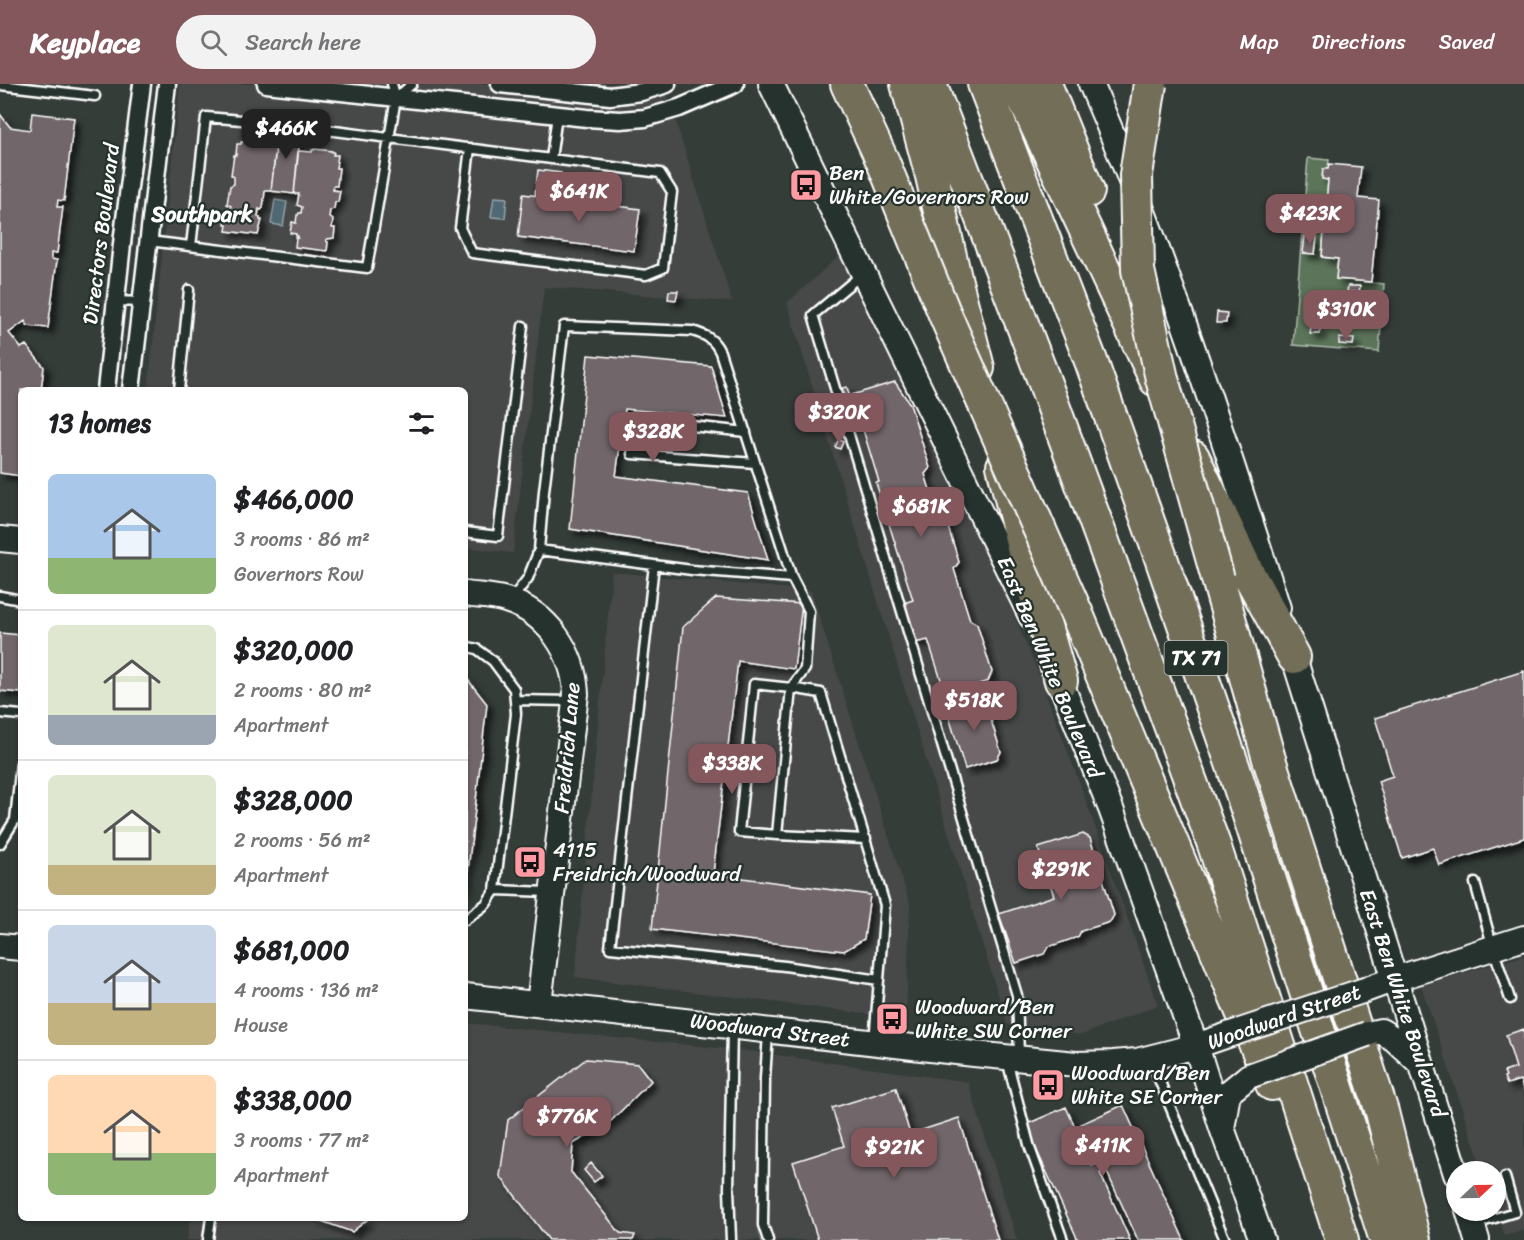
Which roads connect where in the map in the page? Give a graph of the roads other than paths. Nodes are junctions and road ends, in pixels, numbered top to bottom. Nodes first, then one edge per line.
1 (142, 84) edge
2 (167, 84) edge
3 (266, 84) edge
4 (412, 84) edge
5 (500, 84) edge
6 (667, 84) edge
7 (735, 84) edge
8 (771, 84) edge
9 (847, 84) edge
10 (864, 84) edge
11 (907, 84) edge
12 (930, 84) edge
13 (984, 84) edge
14 (1017, 84) edge
15 (1045, 84) edge
16 (1091, 84) edge
17 (1150, 84) edge
18 (0, 85) edge
19 (628, 89) edge
20 (394, 91) edge
21 (95, 96) dead end
22 (557, 115) junction
23 (253, 122) junction
24 (319, 129) junction
25 (274, 134) dead end
26 (390, 138) junction
27 (301, 139) dead end
28 (470, 148) junction
29 (550, 159) junction
30 (883, 162) junction
31 (149, 241) junction
32 (191, 246) junction
33 (864, 273) junction
34 (189, 290) dead end
35 (116, 301) junction
36 (141, 302) junction
37 (523, 326) dead end
38 (1162, 379) junction
39 (106, 387) edge
40 (131, 387) edge
41 (179, 387) edge
42 (746, 432) junction
43 (756, 463) junction
44 (468, 532) edge
45 (0, 539) edge
46 (18, 541) edge
47 (538, 550) junction
48 (654, 565) junction
49 (792, 578) junction
50 (468, 594) edge
51 (0, 596) edge
52 (18, 599) edge
53 (510, 602) junction
54 (468, 647) edge
55 (1294, 657) junction
56 (1061, 681) junction
57 (791, 688) junction
58 (515, 700) junction
59 (575, 701) junction
60 (0, 713) edge
61 (18, 715) edge
62 (18, 792) edge
63 (777, 835) junction
64 (866, 838) junction
65 (0, 844) edge
66 (1475, 883) dead end
67 (495, 890) junction
68 (552, 892) junction
69 (468, 918) edge
70 (1524, 938) edge
71 (0, 946) edge
72 (18, 948) edge
73 (1493, 948) junction
74 (0, 951) edge
75 (1395, 979) junction
76 (879, 980) junction
77 (468, 996) edge
78 (1510, 999) dead end
79 (539, 1004) junction
80 (732, 1026) junction
81 (768, 1030) junction
82 (874, 1042) junction
83 (1196, 1047) junction
84 (1013, 1058) junction
85 (1150, 1058) junction
86 (1423, 1066) junction
87 (1222, 1128) junction
88 (1452, 1161) edge
89 (1506, 1180) edge
90 (1506, 1215) edge
91 (211, 1221) edge
92 (1341, 1236) edge
93 (208, 1240) edge
94 (731, 1240) edge
95 (768, 1240) edge
96 (1063, 1240) edge
97 (1225, 1240) edge
98 (1262, 1240) edge
99 (1386, 1240) edge
100 (1414, 1240) edge

1 - 35 street, Directors Boulevard
2 - 31 street
3 - 20 street
4 - 20 lane
5 - 19 street
6 - 19 street
7 - 22 street
8 - 33 main road, East Ben White Boulevard
9 - 30 highway
10 - 30 highway
11 - 56 highway
12 - 92 highway, TX 71
13 - 99 highway, TX 71
14 - 55 highway
15 - 38 highway, bridge
16 - 55 main road, East Ben White Boulevard
17 - 38 highway, bridge
18 - 21 lane
20 - 22 street
20 - 26 lane
22 - 29 lane
23 - 24 lane
23 - 25 lane
23 - 32 lane
24 - 26 lane
24 - 27 lane
26 - 28 lane
26 - 32 lane
28 - 29 lane
28 - 29 lane
30 - 92 highway, bridge
31 - 32 lane
31 - 36 street
33 - 56 main road, East Ben White Boulevard
33 - 84 lane
34 - 41 lane
35 - 36 lane
35 - 39 street, Directors Boulevard
36 - 40 street
37 - 44 lane
38 - 100 highway, bridge
42 - 43 lane
42 - 43 lane
42 - 47 lane
43 - 49 lane
45 - 46 main road
47 - 48 lane
47 - 53 lane
48 - 49 lane
48 - 76 lane
49 - 57 lane
50 - 53 main road, Freidrich Lane
51 - 52 lane
53 - 59 main road, Freidrich Lane
54 - 58 lane
55 - 75 main road, East Ben White Boulevard
56 - 83 main road, East Ben White Boulevard
57 - 63 lane
57 - 63 lane
57 - 64 lane
58 - 59 lane
58 - 67 lane
59 - 68 main road, Freidrich Lane
60 - 61 lane
62 - 65 lane
63 - 64 lane
64 - 76 lane
66 - 73 lane
67 - 68 lane
67 - 69 lane
68 - 79 main road, Freidrich Lane
70 - 73 main road, Woodward Street
71 - 72 main road
71 - 74 lane
73 - 75 main road, Woodward Street
73 - 78 lane
75 - 83 main road, Woodward Street, bridge
75 - 86 main road, East Ben White Boulevard
76 - 82 lane
77 - 79 main road, Woodward Street
79 - 80 main road, Woodward Street
80 - 81 main road, Woodward Street
80 - 94 lane
81 - 82 main road, Woodward Street
81 - 95 lane
82 - 84 main road, Woodward Street
83 - 85 main road, Woodward Street
83 - 87 main road, East Ben White Boulevard
84 - 85 main road, Woodward Street
84 - 96 lane
85 - 97 lane
86 - 87 main road, bridge
86 - 88 main road, East Ben White Boulevard
87 - 98 main road, East Ben White Boulevard
89 - 90 lane
91 - 93 lane

